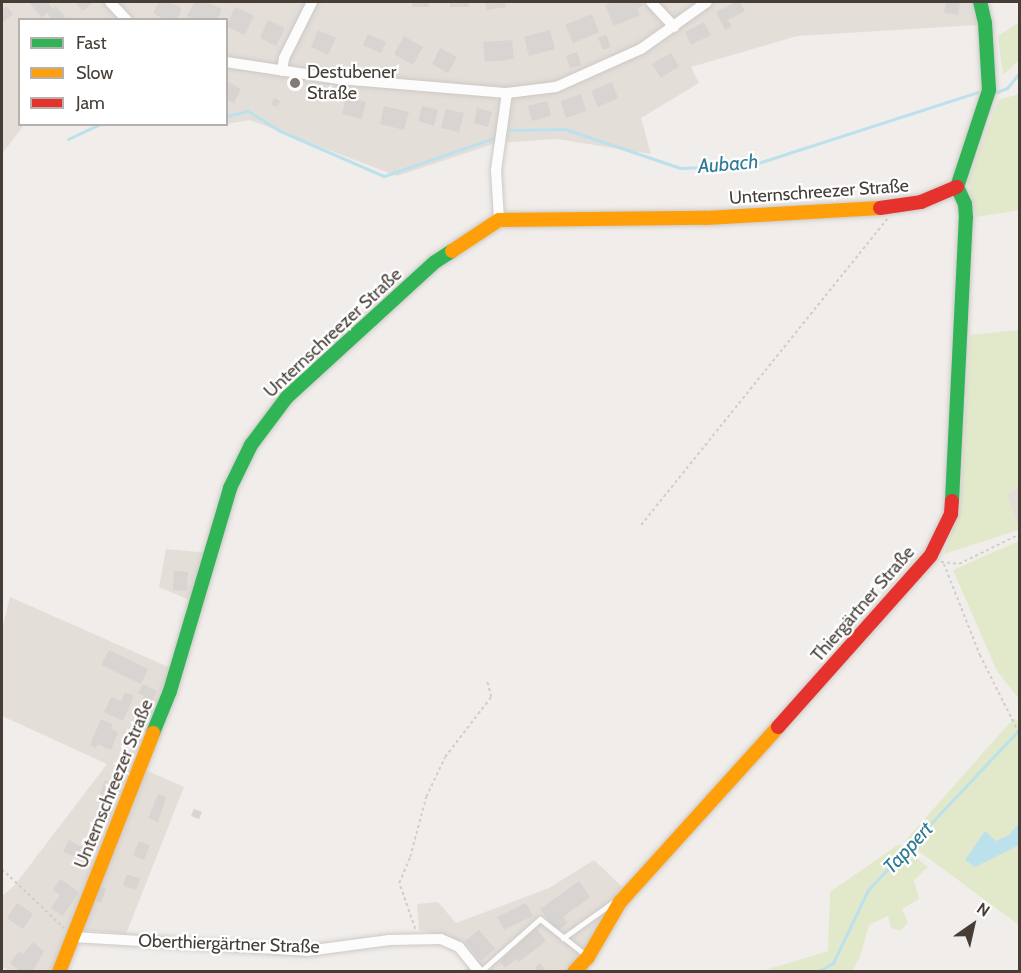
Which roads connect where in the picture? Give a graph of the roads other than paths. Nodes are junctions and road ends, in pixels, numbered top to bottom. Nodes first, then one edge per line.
1 (110, 2) edge
2 (312, 2) edge
3 (651, 2) edge
4 (707, 2) edge
5 (980, 2) edge
6 (125, 18) edge
7 (674, 27) junction
8 (228, 62) edge
9 (282, 71) junction
10 (507, 93) junction
11 (957, 187) junction
12 (499, 220) junction
13 (620, 902) junction
14 (74, 937) junction
15 (563, 938) junction
16 (588, 957) junction
17 (59, 972) edge
18 (479, 972) edge
19 (574, 972) edge

1 - 6 street
2 - 9 street
3 - 7 street
4 - 7 street
5 - 11 street
7 - 10 street
8 - 9 street
9 - 10 street
10 - 12 street
11 - 12 street, Unternschreezer Straße
11 - 13 street, Thiergärtner Straße
12 - 14 street, Unternschreezer Straße
13 - 15 lane
13 - 16 street, Thiergärtner Straße
14 - 17 street, Unternschreezer Straße
14 - 18 street, Oberthiergärtner Straße
15 - 16 lane
15 - 18 lane
16 - 19 street, Thiergärtner Straße

